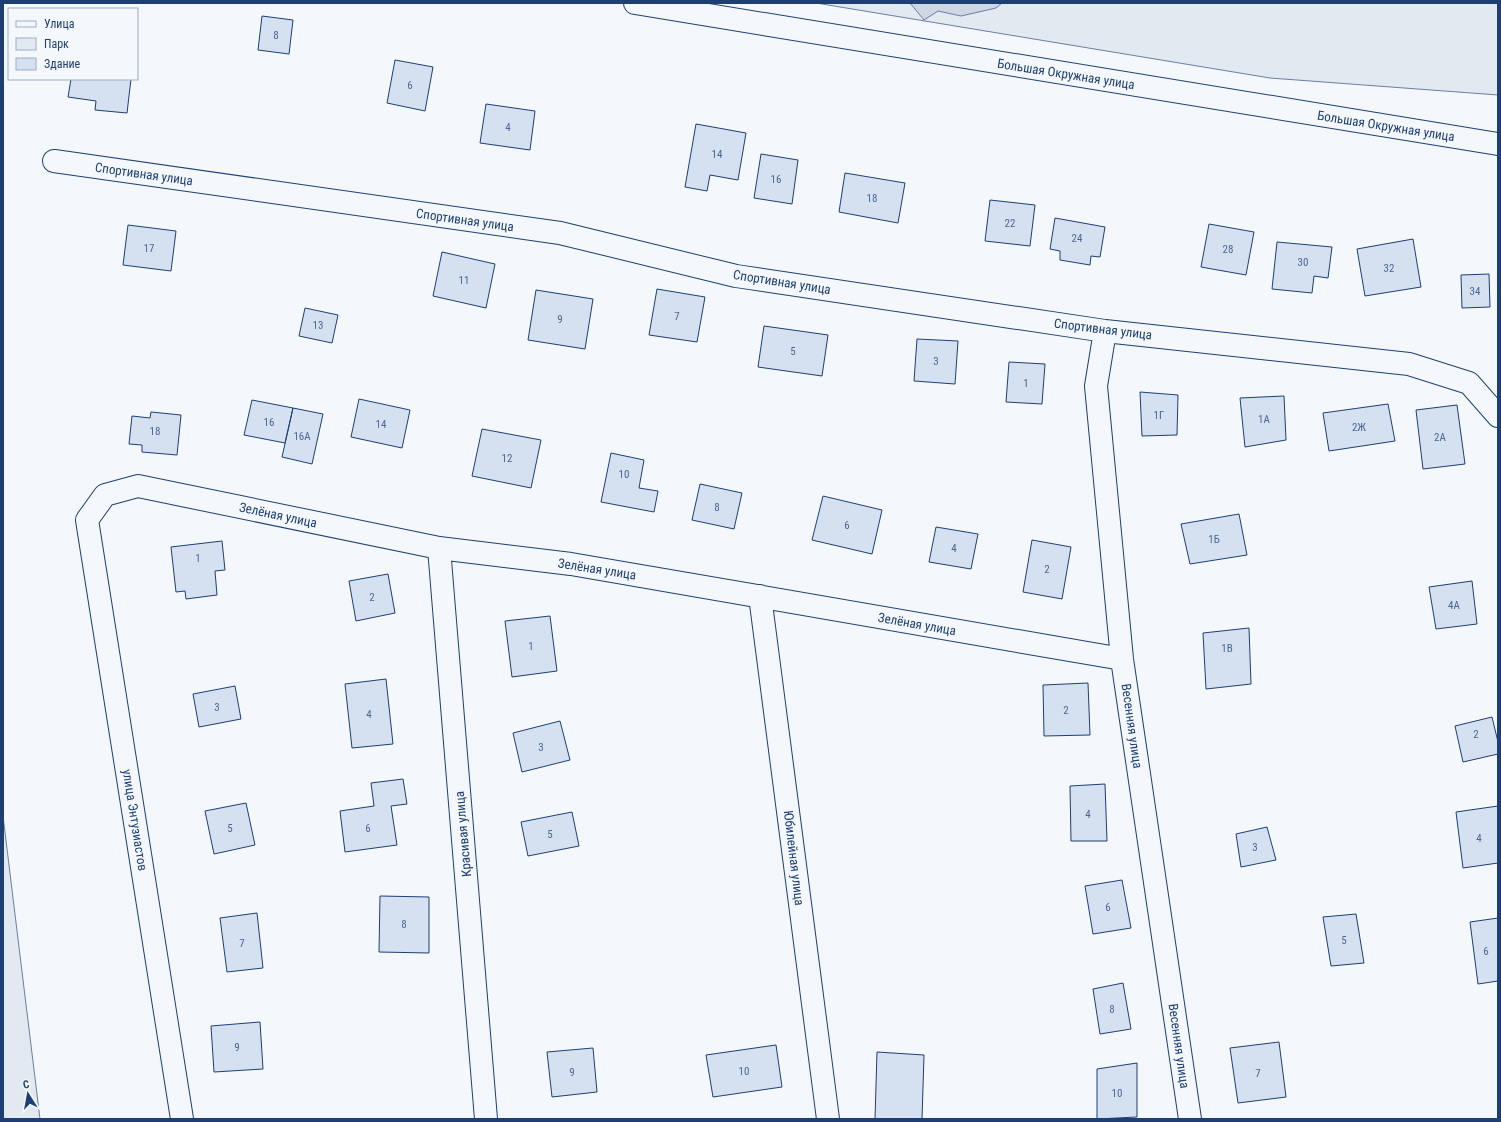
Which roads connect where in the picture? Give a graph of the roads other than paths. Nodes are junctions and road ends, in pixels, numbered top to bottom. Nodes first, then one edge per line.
1 (635, 3) edge
2 (1498, 144) edge
3 (54, 161) dead end
4 (1105, 331) junction
5 (1498, 416) edge
6 (87, 520) joint
7 (439, 548) junction
8 (760, 596) junction
9 (1122, 659) junction
10 (182, 1119) edge
11 (486, 1119) edge
12 (828, 1119) edge
13 (1190, 1119) edge

1 - 2 street, Большая Окружная улица
3 - 4 street, Спортивная улица
4 - 5 street, Спортивная улица
4 - 9 street, Весенняя улица
6 - 7 street, Зелёная улица
6 - 10 street, улица Энтузиастов
7 - 8 street, Зелёная улица
7 - 11 street, Красивая улица
8 - 9 street, Зелёная улица
8 - 12 street, Юбилейная улица
9 - 13 street, Весенняя улица

